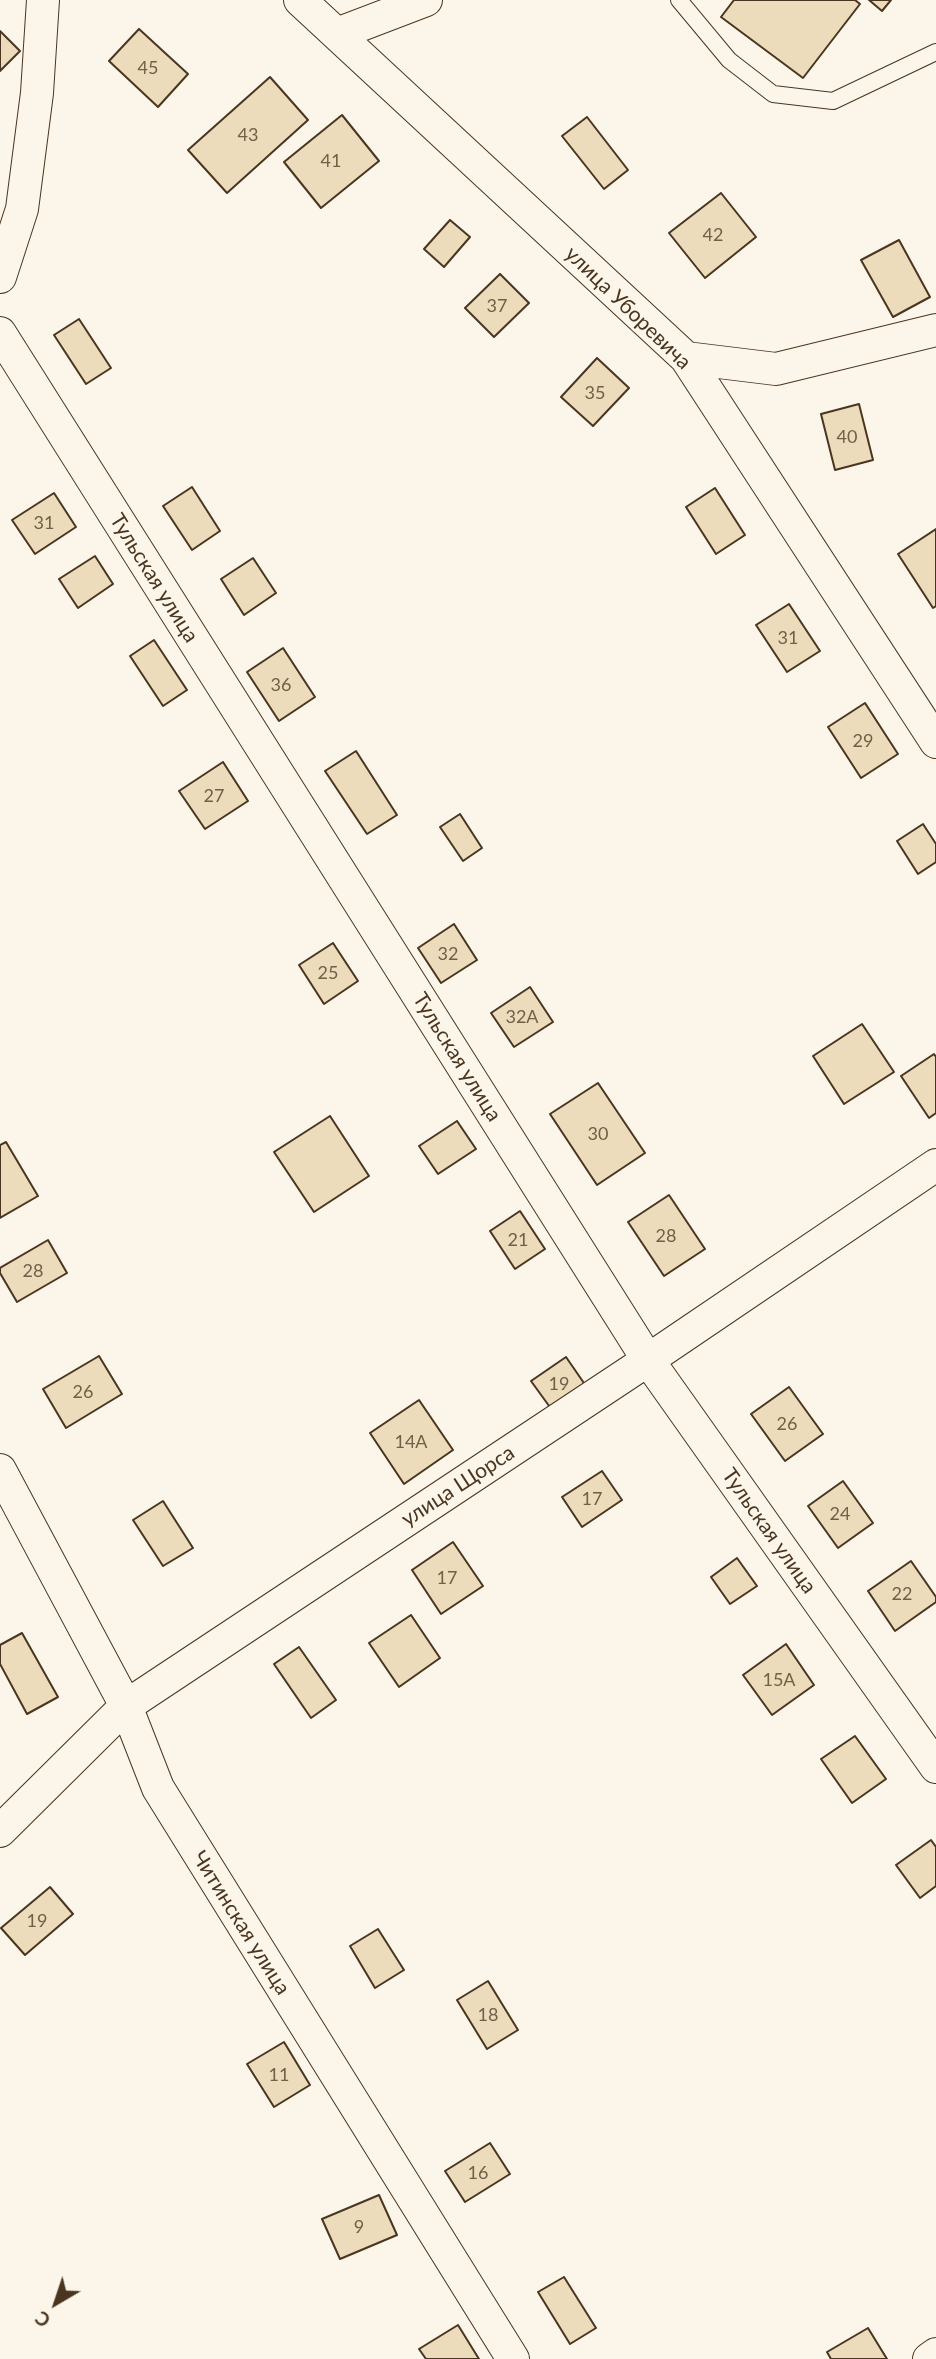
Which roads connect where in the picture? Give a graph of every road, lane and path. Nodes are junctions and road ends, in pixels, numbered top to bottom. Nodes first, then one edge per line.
1 (43, 0) edge
2 (300, 0) edge
3 (425, 0) edge
4 (679, 0) edge
5 (337, 34) junction
6 (936, 52) edge
7 (0, 277) edge
8 (936, 330) edge
9 (0, 333) edge
10 (686, 358) junction
11 (936, 742) edge
12 (936, 1165) edge
13 (648, 1360) junction
14 (0, 1470) edge
15 (125, 1706) junction
16 (936, 1767) edge
17 (0, 1831) edge
18 (936, 2354) edge
19 (513, 2359) edge
20 (929, 2359) edge

1 - 7 street
2 - 5 street, улица Уборевича
3 - 5 street
4 - 6 lane
5 - 10 street, улица Уборевича
8 - 10 street
9 - 13 street, Тульская улица
10 - 11 street, улица Уборевича
12 - 13 street, улица Щорса
13 - 15 street, улица Щорса
13 - 16 street, Тульская улица
14 - 15 street, Читинская улица
15 - 17 street, улица Щорса
15 - 19 street, Читинская улица
18 - 20 street

